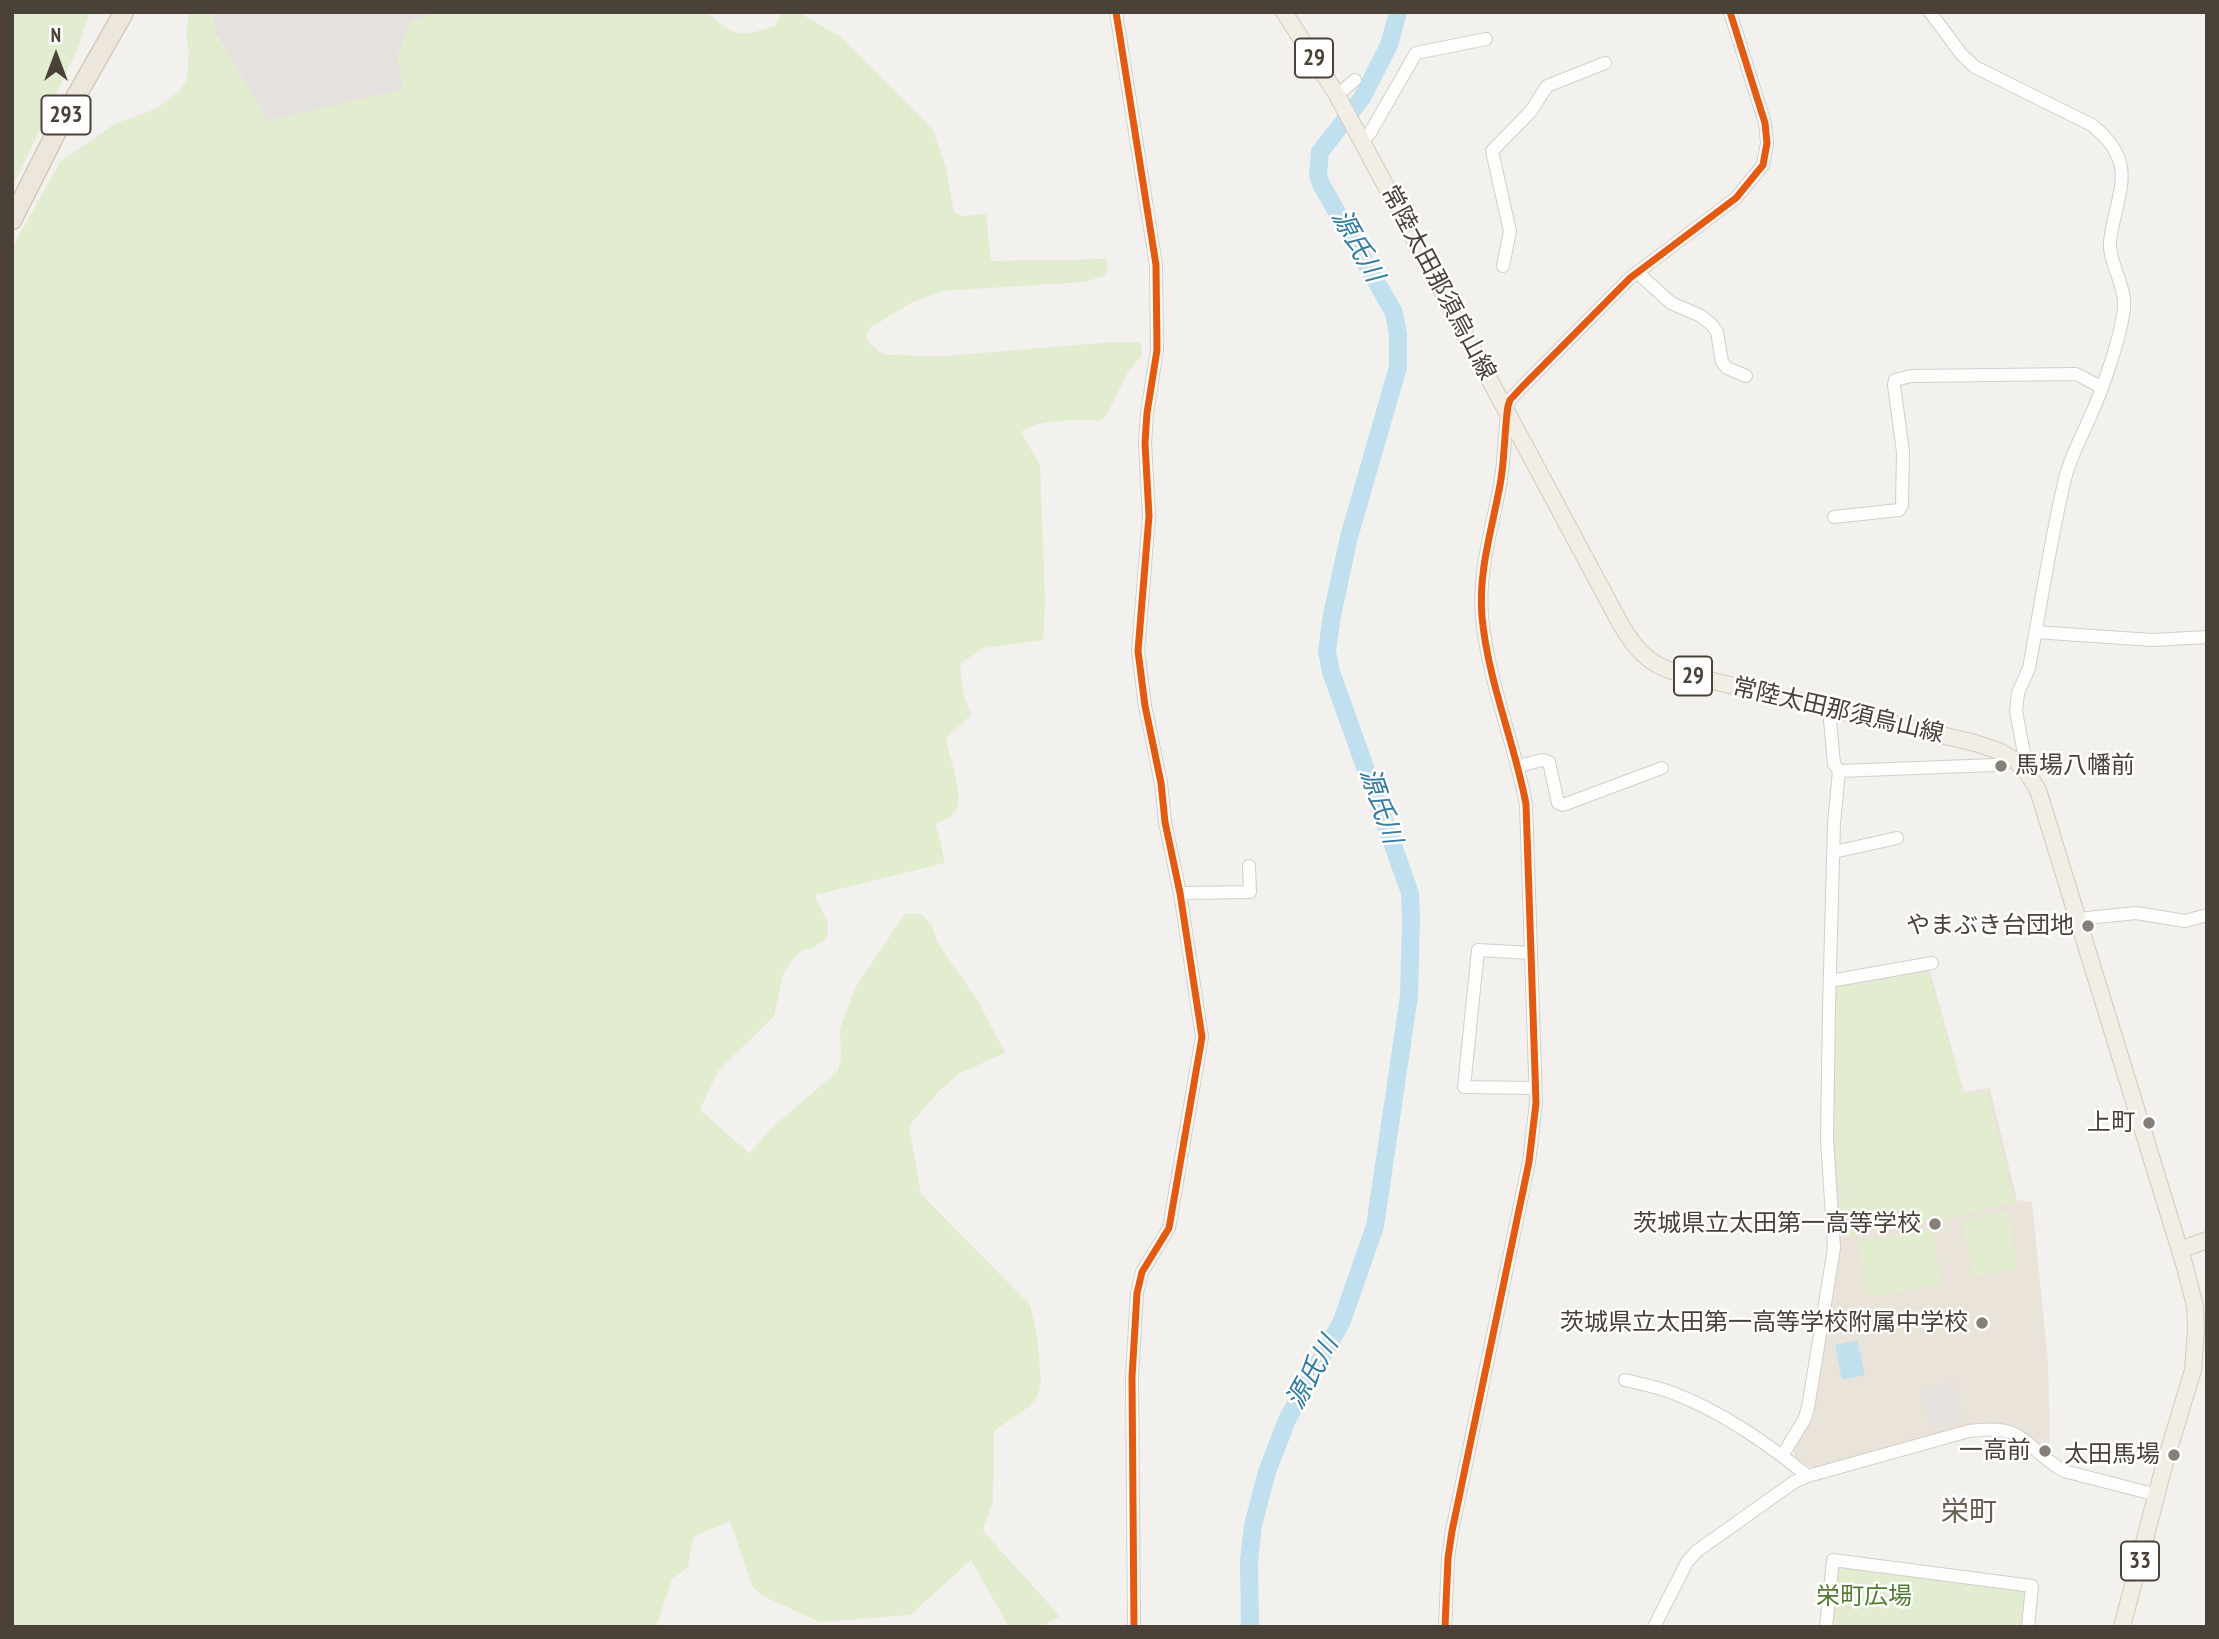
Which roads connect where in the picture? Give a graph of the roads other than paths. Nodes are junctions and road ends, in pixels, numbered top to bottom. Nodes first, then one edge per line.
1 (124, 12) edge
2 (1116, 12) edge
3 (1284, 12) edge
4 (1730, 12) edge
5 (1930, 12) edge
6 (1486, 39) dead end
7 (1605, 63) dead end
8 (1355, 80) dead end
9 (1339, 100) junction
10 (1360, 140) junction
11 (12, 220) edge
12 (1503, 267) dead end
13 (1637, 272) junction
14 (1746, 376) dead end
15 (2101, 387) junction
16 (1507, 412) junction
17 (1834, 517) dead end
18 (2035, 632) junction
19 (2207, 637) edge
20 (1829, 709) junction
21 (2018, 763) junction
22 (1519, 766) junction
23 (1662, 768) dead end
24 (1839, 771) junction
25 (1897, 838) dead end
26 (1834, 852) junction
27 (1249, 866) dead end
28 (1180, 893) junction
29 (2207, 915) edge
30 (2078, 919) junction
31 (1531, 953) junction
32 (1933, 963) dead end
33 (1830, 981) junction
34 (1535, 1088) junction
35 (2207, 1240) edge
36 (2180, 1250) junction
37 (1625, 1380) dead end
38 (1782, 1456) junction
39 (1808, 1476) junction
40 (2157, 1495) junction
41 (1134, 1627) edge
42 (1445, 1627) edge
43 (1654, 1627) edge
44 (1826, 1627) edge
45 (2028, 1627) edge
46 (2122, 1627) edge

1 - 11 highway, 293
2 - 28 street
3 - 9 main road, 常陸太田那須烏山線 / 29
4 - 13 street
5 - 15 street
6 - 10 street
7 - 12 street
8 - 9 street
9 - 10 main road, 常陸太田那須烏山線 / 29
10 - 16 main road, 常陸太田那須烏山線 / 29
13 - 14 street
13 - 16 street
15 - 17 street
15 - 18 street
16 - 20 main road, 常陸太田那須烏山線 / 29
16 - 22 street
18 - 19 street
18 - 21 street
20 - 21 main road, 常陸太田那須烏山線 / 29
20 - 24 street
21 - 24 street
21 - 30 main road
22 - 23 street
22 - 31 street
24 - 26 street
25 - 26 street
26 - 33 street
27 - 28 street
28 - 41 street
29 - 30 street
30 - 36 main road
31 - 34 street
31 - 34 street
32 - 33 street
33 - 38 street
34 - 42 street
35 - 36 main road
36 - 40 main road, 33
37 - 38 street
38 - 39 street
39 - 40 street
39 - 43 street
40 - 46 main road, 33
44 - 45 street

